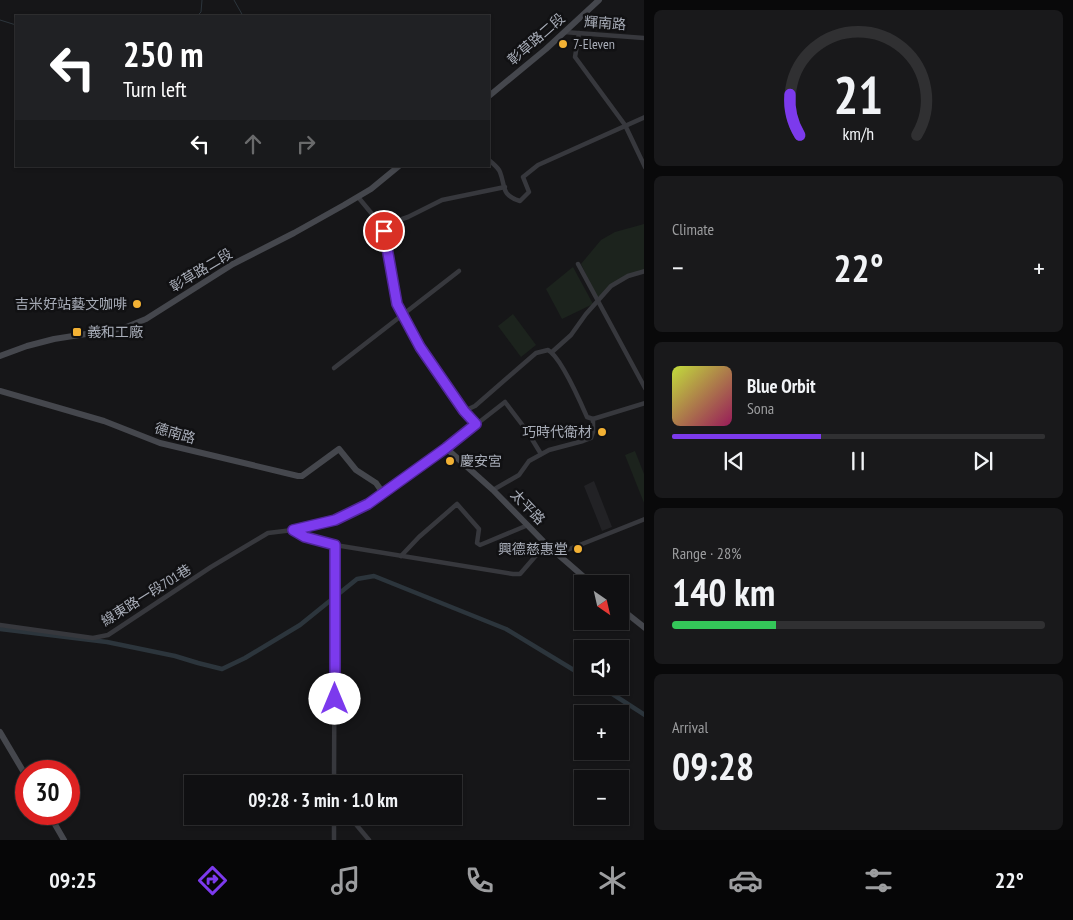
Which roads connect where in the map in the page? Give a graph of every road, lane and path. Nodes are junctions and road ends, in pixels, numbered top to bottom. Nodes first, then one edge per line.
1 (599, 0) edge
2 (564, 32) junction
3 (579, 33) junction
4 (644, 38) edge
5 (490, 95) edge
6 (644, 117) edge
7 (625, 125) junction
8 (490, 161) edge
9 (398, 167) edge
10 (644, 167) edge
11 (505, 187) junction
12 (358, 197) junction
13 (382, 226) junction
14 (578, 264) dead end
15 (459, 270) dead end
16 (644, 271) edge
17 (598, 301) junction
18 (403, 313) junction
19 (552, 352) junction
20 (0, 356) edge
21 (334, 368) dead end
22 (644, 388) edge
23 (0, 391) edge
24 (644, 403) edge
25 (464, 411) junction
26 (592, 419) junction
27 (476, 424) junction
28 (446, 448) junction
29 (541, 454) junction
30 (493, 490) junction
31 (383, 493) junction
32 (644, 519) edge
33 (528, 525) junction
34 (293, 530) junction
35 (546, 544) junction
36 (335, 545) junction
37 (557, 554) junction
38 (401, 556) junction
39 (582, 575) edge
40 (629, 616) edge
41 (0, 625) edge
42 (644, 628) edge
43 (0, 732) edge
44 (17, 760) edge
45 (334, 775) edge
46 (55, 825) edge
47 (334, 825) edge
48 (356, 825) edge
49 (64, 840) edge
50 (334, 840) edge
51 (369, 840) edge

1 - 2 street, 彰草路二段
2 - 3 street, 輝南路
2 - 5 street, 彰草路二段
3 - 4 street, 輝南路
3 - 7 street
6 - 7 street
7 - 10 street
7 - 11 street
8 - 11 street
9 - 12 street, 彰草路二段
11 - 13 street
12 - 13 street
12 - 20 street, 彰草路二段
13 - 18 street
14 - 17 street
15 - 18 street
16 - 17 street
17 - 19 street
17 - 22 street
18 - 21 street
18 - 25 street
19 - 25 street
19 - 26 street
23 - 31 street, 德南路
24 - 26 street
25 - 27 street
26 - 29 street
27 - 28 street
27 - 29 street
28 - 30 street, 太平路
28 - 31 street
29 - 30 street
30 - 33 street, 太平路
31 - 34 street, 線東路一段701巷
32 - 37 street
33 - 35 street, 太平路
33 - 38 street
34 - 36 street
34 - 41 street, 線東路一段701巷
35 - 37 street, 太平路
35 - 38 street
36 - 38 street
36 - 45 street
37 - 39 street, 太平路
40 - 42 street
43 - 44 street
46 - 49 street
47 - 50 street
48 - 51 street

